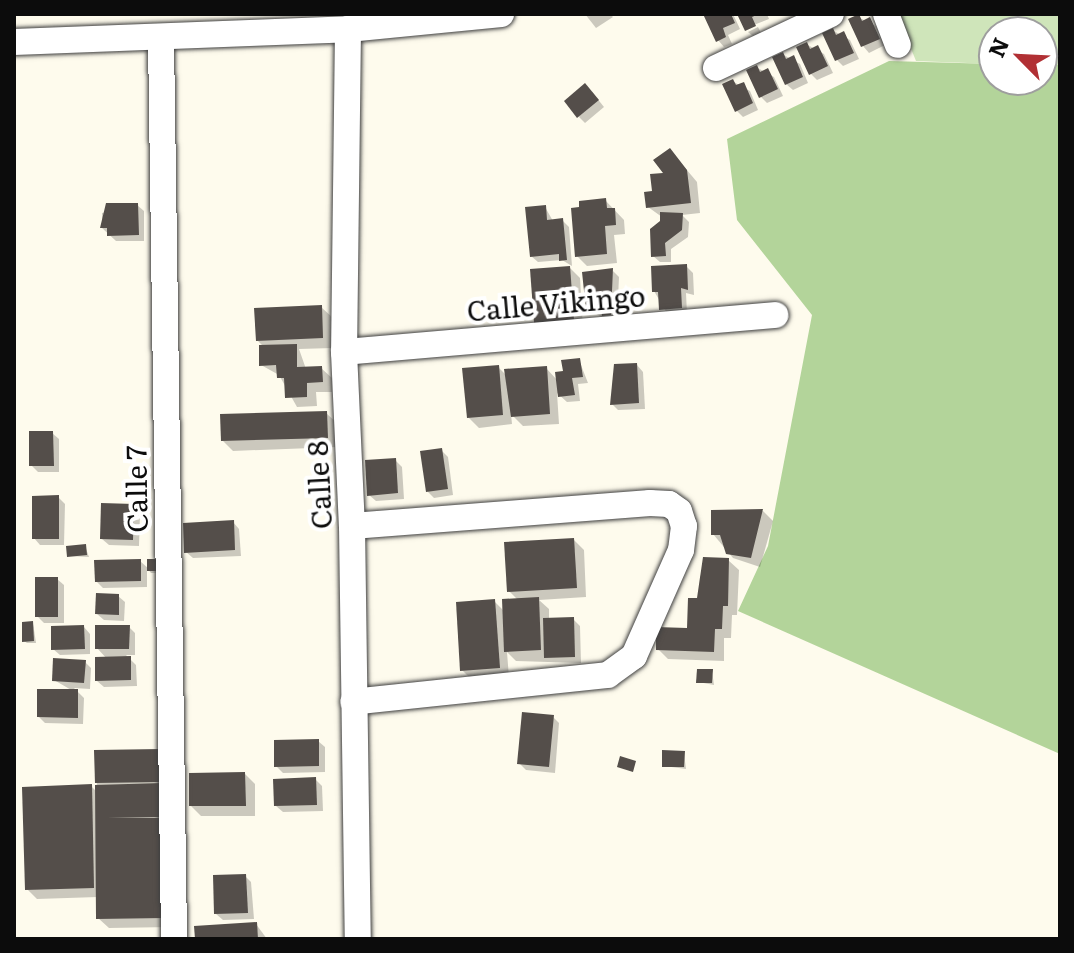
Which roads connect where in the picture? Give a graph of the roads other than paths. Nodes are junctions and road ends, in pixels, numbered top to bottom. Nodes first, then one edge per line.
1 (501, 14) edge
2 (831, 14) edge
3 (886, 14) edge
4 (348, 29) junction
5 (161, 39) junction
6 (14, 42) edge
7 (898, 45) dead end
8 (716, 68) dead end
9 (775, 315) dead end
10 (344, 352) junction
11 (352, 526) junction
12 (353, 702) junction
13 (174, 939) edge
14 (358, 939) edge

1 - 4 street
2 - 8 street
3 - 7 street
4 - 5 street
4 - 10 street, Calle 8
5 - 6 street
5 - 13 street, Calle 7
9 - 10 street, Calle Vikingo
10 - 11 street, Calle 8
11 - 12 street, Calle 8
11 - 12 street
12 - 14 street, Calle 8

